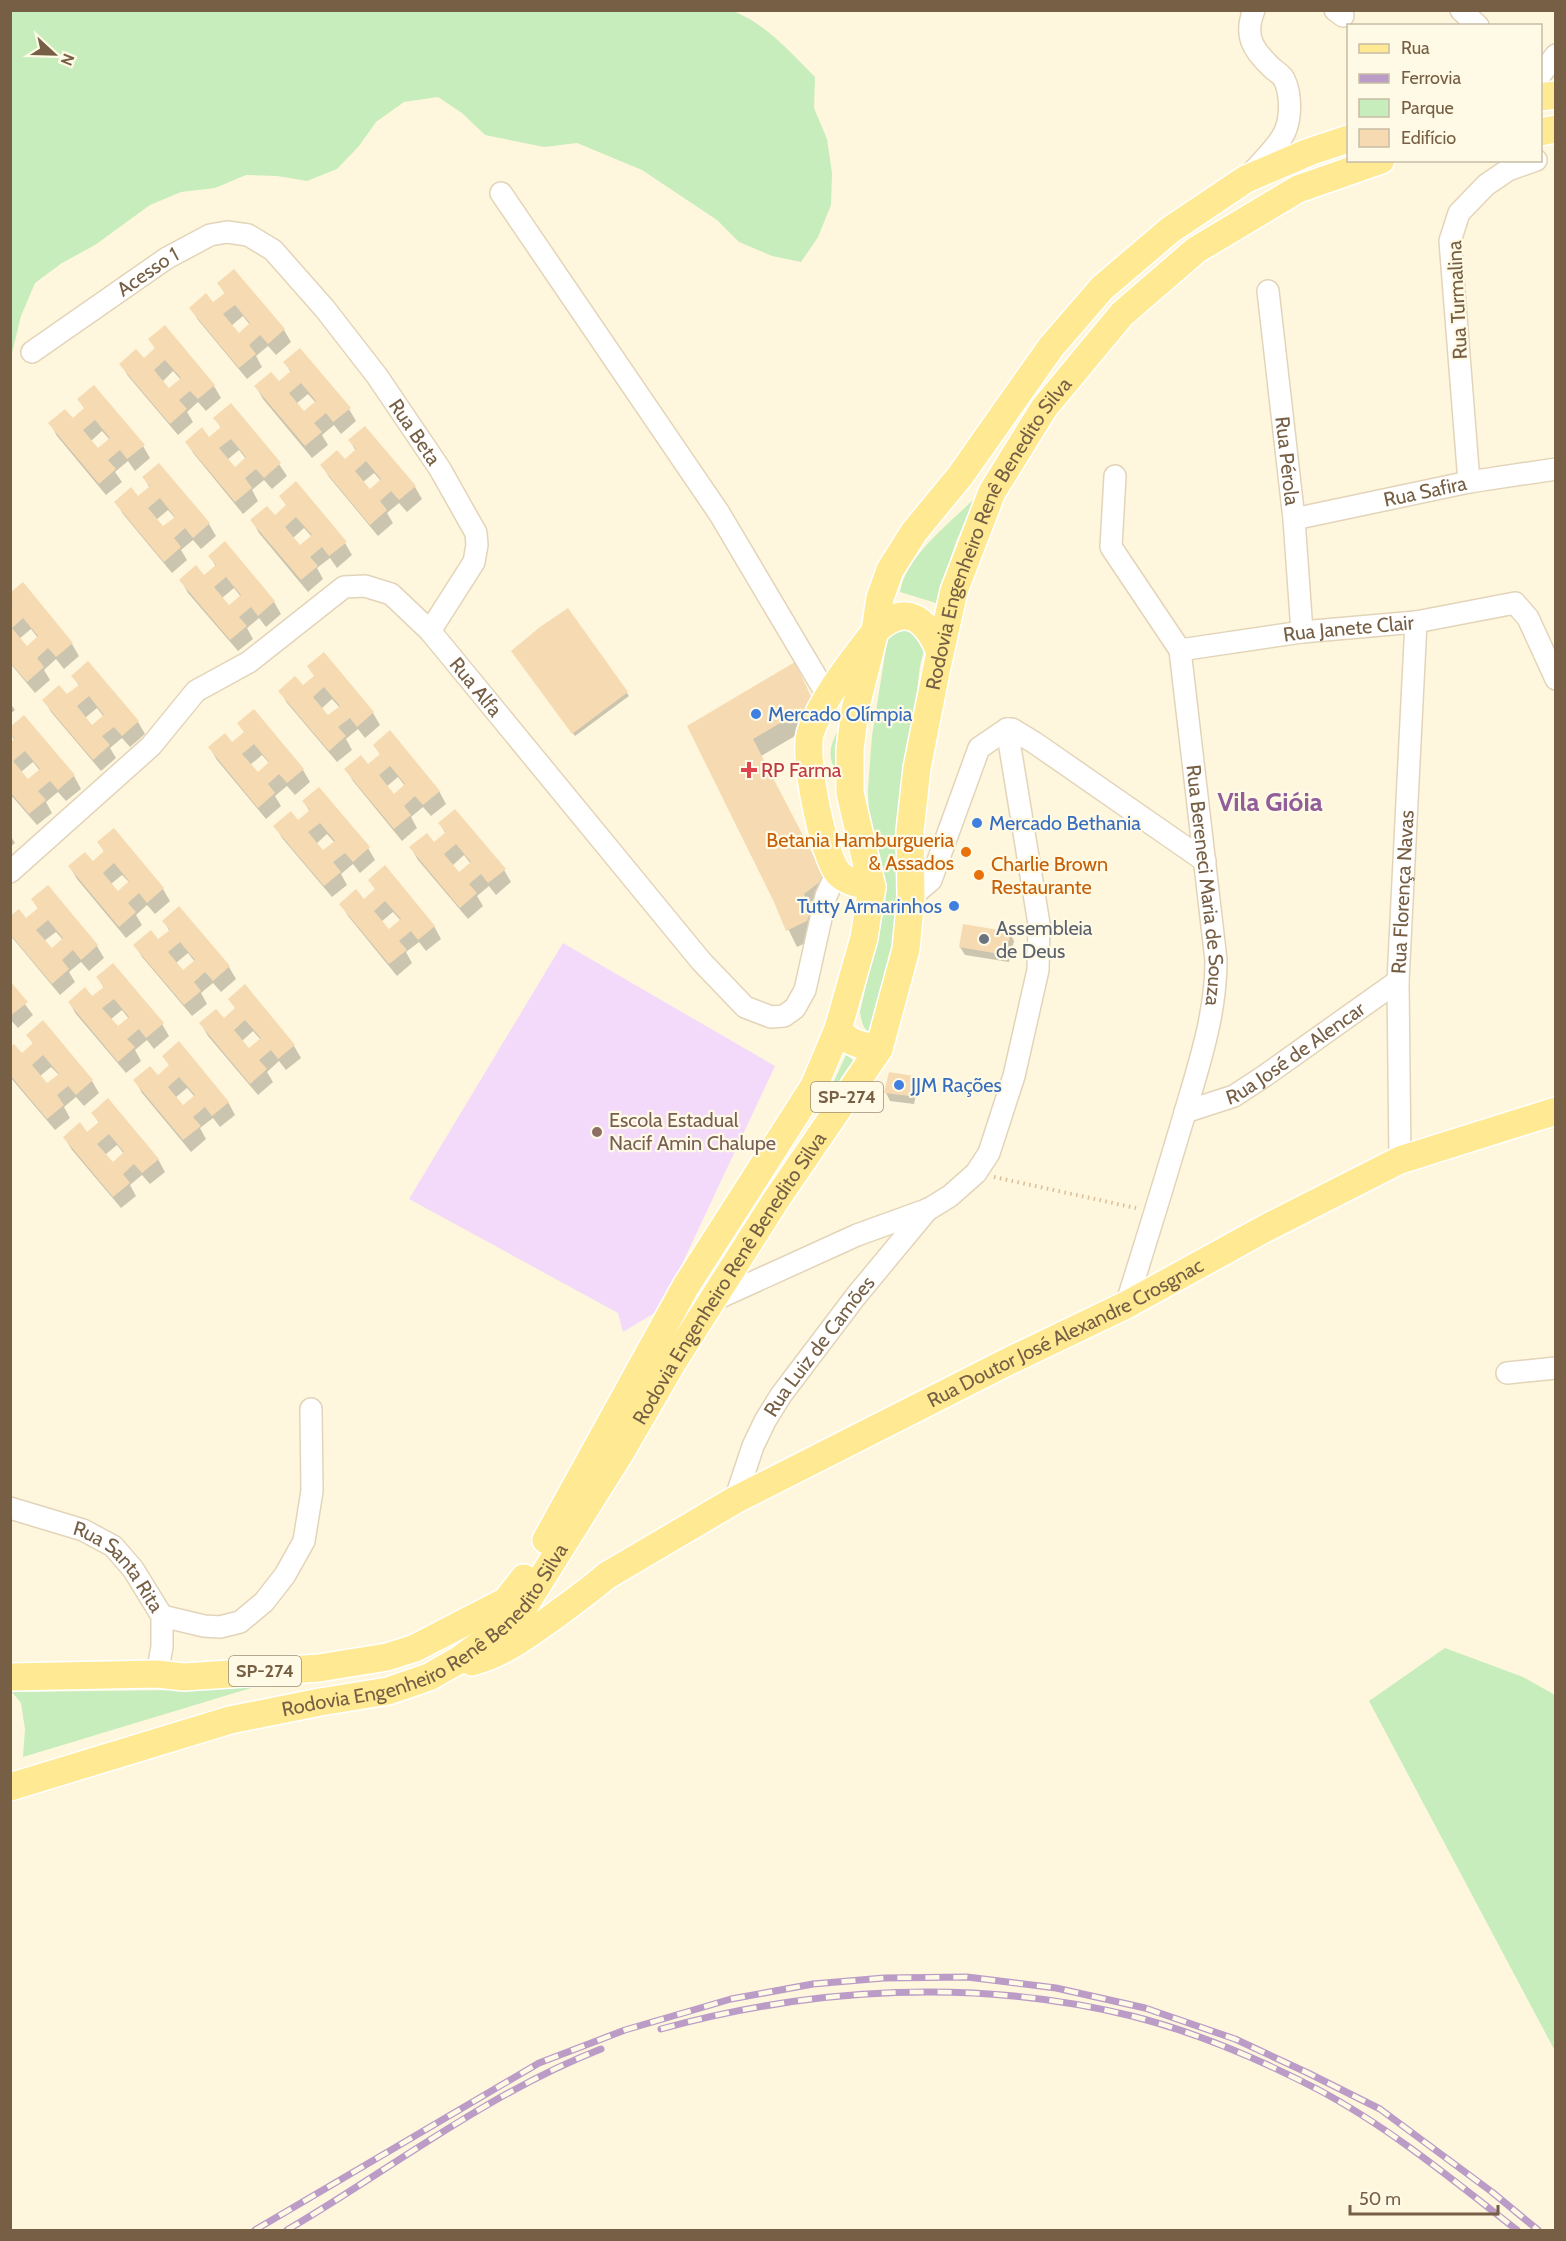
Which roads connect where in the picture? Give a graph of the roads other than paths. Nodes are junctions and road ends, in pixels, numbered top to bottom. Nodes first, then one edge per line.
1 (1254, 10) edge
2 (1461, 10) edge
3 (1476, 24) edge
4 (1556, 55) edge
5 (1542, 72) edge
6 (1347, 139) edge
7 (1375, 162) edge
8 (1530, 162) edge
9 (1246, 179) junction
10 (501, 193) dead end
11 (273, 250) joint
12 (1268, 291) dead end
13 (32, 352) dead end
14 (1556, 469) edge
15 (1115, 476) dead end
16 (1469, 482) junction
17 (1294, 519) junction
18 (1416, 622) junction
19 (875, 631) junction
20 (430, 632) junction
21 (1302, 632) junction
22 (1180, 650) junction
23 (940, 652) junction
24 (1556, 679) edge
25 (827, 695) junction
26 (1007, 729) junction
27 (812, 783) junction
28 (859, 833) junction
29 (1204, 861) junction
30 (10, 872) edge
31 (837, 872) junction
32 (872, 887) junction
33 (911, 897) junction
34 (1398, 981) junction
35 (838, 1029) junction
36 (879, 1049) junction
37 (1556, 1111) edge
38 (1185, 1113) junction
39 (1400, 1160) junction
40 (929, 1209) junction
41 (714, 1300) junction
42 (1126, 1305) junction
43 (1556, 1368) edge
44 (1507, 1373) dead end
45 (311, 1409) dead end
46 (735, 1500) junction
47 (10, 1508) edge
48 (550, 1566) junction
49 (589, 1591) junction
50 (162, 1616) junction
51 (459, 1660) junction
52 (157, 1674) junction
53 (10, 1677) edge
54 (10, 1787) edge

1 - 9 street
2 - 3 street
4 - 5 street
6 - 9 main road, Rodovia Engenheiro Renê Benedito Silva / SP-274
7 - 23 main road, Rodovia Engenheiro Renê Benedito Silva / SP-274
8 - 16 street, Rua Turmalina
9 - 19 main road, Rodovia Engenheiro Renê Benedito Silva / SP-274
10 - 25 street
11 - 13 street, Acesso 1
11 - 20 street, Rua Beta
12 - 17 street, Rua Pérola
14 - 16 street, Rua Safira
15 - 22 street, Rua Bereneci Maria de Souza
16 - 17 street, Rua Safira
17 - 21 street, Rua Pérola
18 - 21 street, Rua Janete Clair
18 - 24 street, Rua Janete Clair
18 - 34 street, Rua Florença Navas
19 - 23 main road
19 - 25 main road
19 - 28 main road, Rodovia Engenheiro Renê Benedito Silva / SP-274
20 - 30 street, Rua Alfa
20 - 31 street, Rua Alfa
21 - 22 street, Rua Janete Clair
22 - 29 street, Rua Bereneci Maria de Souza
23 - 33 main road, Rodovia Engenheiro Renê Benedito Silva / SP-274
25 - 27 main road
26 - 29 street
26 - 33 street
26 - 40 street
27 - 28 main road
27 - 31 main road
28 - 32 main road, Rodovia Engenheiro Renê Benedito Silva / SP-274
29 - 38 street, Rua Bereneci Maria de Souza
31 - 32 main road
32 - 35 main road, Rodovia Engenheiro Renê Benedito Silva / SP-274
33 - 36 main road, Rodovia Engenheiro Renê Benedito Silva / SP-274
34 - 38 street, Rua José de Alencar
34 - 39 street, Rua Florença Navas
35 - 36 main road
35 - 52 main road, Rodovia Engenheiro Renê Benedito Silva / SP-274
36 - 41 main road, Rodovia Engenheiro Renê Benedito Silva / SP-274
37 - 39 main road, Rua Doutor José Alexandre Crosgnac
38 - 42 street, Rua Bereneci Maria de Souza
39 - 42 main road, Rua Doutor José Alexandre Crosgnac
40 - 41 street
40 - 46 street, Rua Luiz de Camões
41 - 48 main road, Rodovia Engenheiro Renê Benedito Silva / SP-274
42 - 46 main road, Rua Doutor José Alexandre Crosgnac
43 - 44 street
45 - 50 street
46 - 49 main road, Rua Doutor José Alexandre Crosgnac
47 - 50 street, Rua Santa Rita
48 - 49 main road
48 - 51 main road, Rodovia Engenheiro Renê Benedito Silva / SP-274
49 - 51 main road, Rua Doutor José Alexandre Crosgnac
50 - 52 street, Rua Santa Rita
51 - 54 main road, Rodovia Engenheiro Renê Benedito Silva / SP-274
52 - 53 main road, Rodovia Engenheiro Renê Benedito Silva / SP-274

